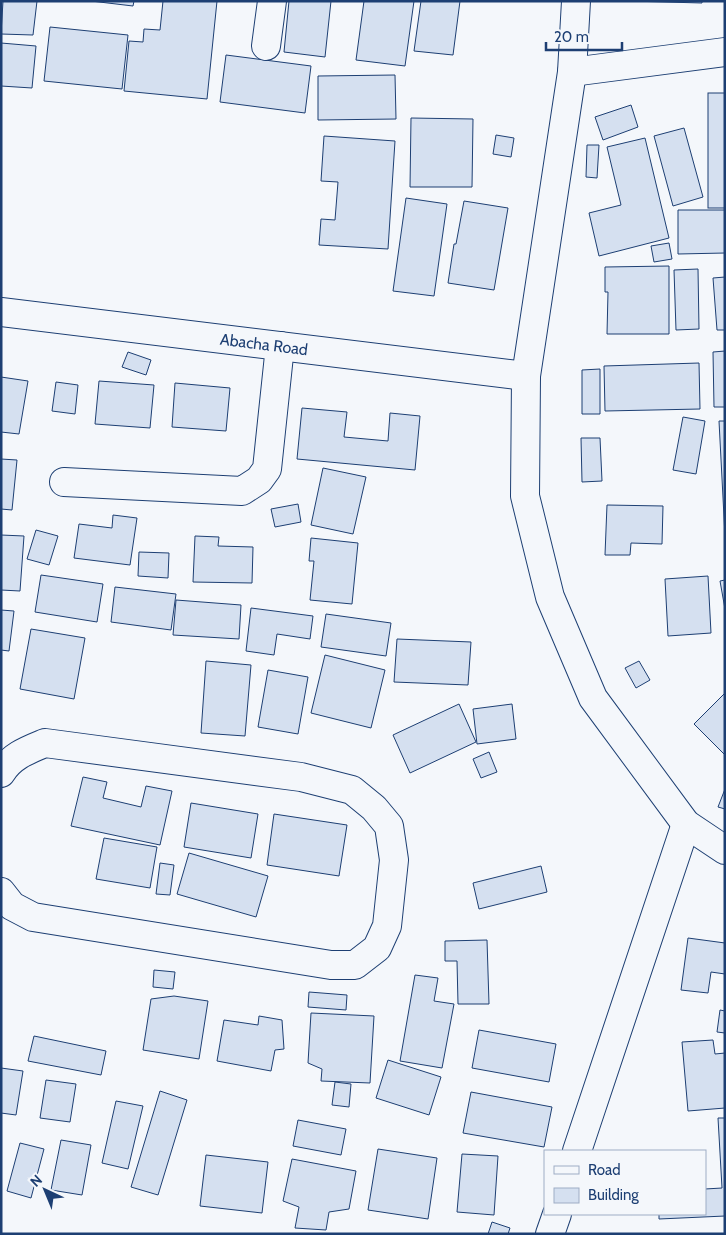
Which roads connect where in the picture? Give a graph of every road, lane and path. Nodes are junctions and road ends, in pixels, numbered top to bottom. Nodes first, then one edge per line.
1 (272, 1) edge
2 (576, 1) edge
3 (266, 46) dead end
4 (725, 52) edge
5 (572, 72) junction
6 (1, 312) edge
7 (280, 346) junction
8 (526, 376) junction
9 (64, 482) dead end
10 (1, 773) edge
11 (686, 824) junction
12 (725, 850) edge
13 (1, 892) edge
14 (578, 1150) edge
15 (557, 1215) edge
16 (550, 1234) edge

1 - 3 street
2 - 5 street
4 - 5 street
5 - 8 street
6 - 7 street, Abacha Road
7 - 8 street, Abacha Road
7 - 9 street
8 - 11 street
10 - 13 street
11 - 12 street
11 - 14 street
15 - 16 street

